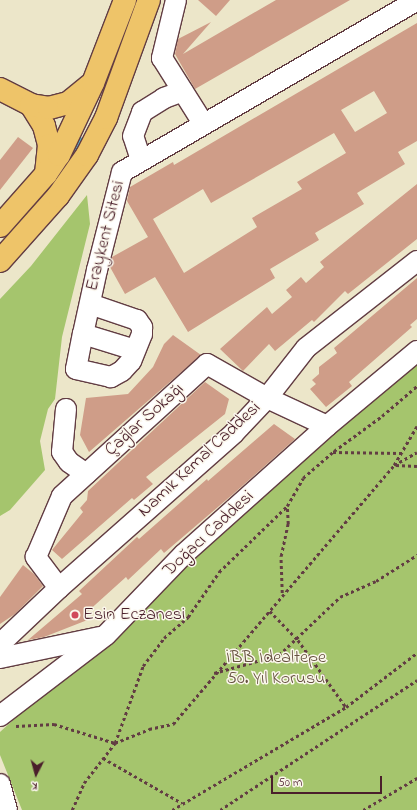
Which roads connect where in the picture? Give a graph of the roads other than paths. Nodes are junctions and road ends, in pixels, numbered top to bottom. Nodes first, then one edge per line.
1 (125, 0) edge
2 (149, 0) edge
3 (176, 0) edge
4 (417, 0) edge
5 (93, 83) junction
6 (0, 89) edge
7 (183, 91) junction
8 (31, 105) junction
9 (203, 123) junction
10 (141, 160) junction
11 (46, 174) junction
12 (0, 226) edge
13 (0, 261) edge
14 (417, 261) edge
15 (90, 304) junction
16 (83, 334) junction
17 (135, 350) junction
18 (417, 351) edge
19 (268, 398) junction
20 (66, 409) dead end
21 (327, 426) junction
22 (86, 474) junction
23 (59, 588) junction
24 (106, 635) junction
25 (0, 644) edge
26 (0, 658) edge
27 (6, 721) edge
28 (0, 784) edge
29 (7, 810) edge

1 - 5 main road
2 - 13 main road
3 - 7 street
4 - 9 street, Eraykent Sitesi
5 - 8 main road
5 - 11 main road
6 - 8 main road
7 - 9 street
7 - 10 street
8 - 11 main road
9 - 10 street, Eraykent Sitesi
10 - 15 street, Eraykent Sitesi
11 - 12 main road
14 - 19 street, Namık Kemal Caddesi
15 - 16 street, Eraykent Sitesi
15 - 17 street
16 - 17 street
16 - 17 street, Eraykent Sitesi
18 - 21 street, Doğacı Caddesi
19 - 21 street, Çağlar Sokağı
19 - 22 street, Çağlar Sokağı
19 - 23 street, Namık Kemal Caddesi
20 - 22 street
21 - 24 street, Doğacı Caddesi
22 - 23 street, Çağlar Sokağı
23 - 25 street, Namık Kemal Caddesi
24 - 26 street
24 - 27 street, Doğacı Caddesi
28 - 29 street

